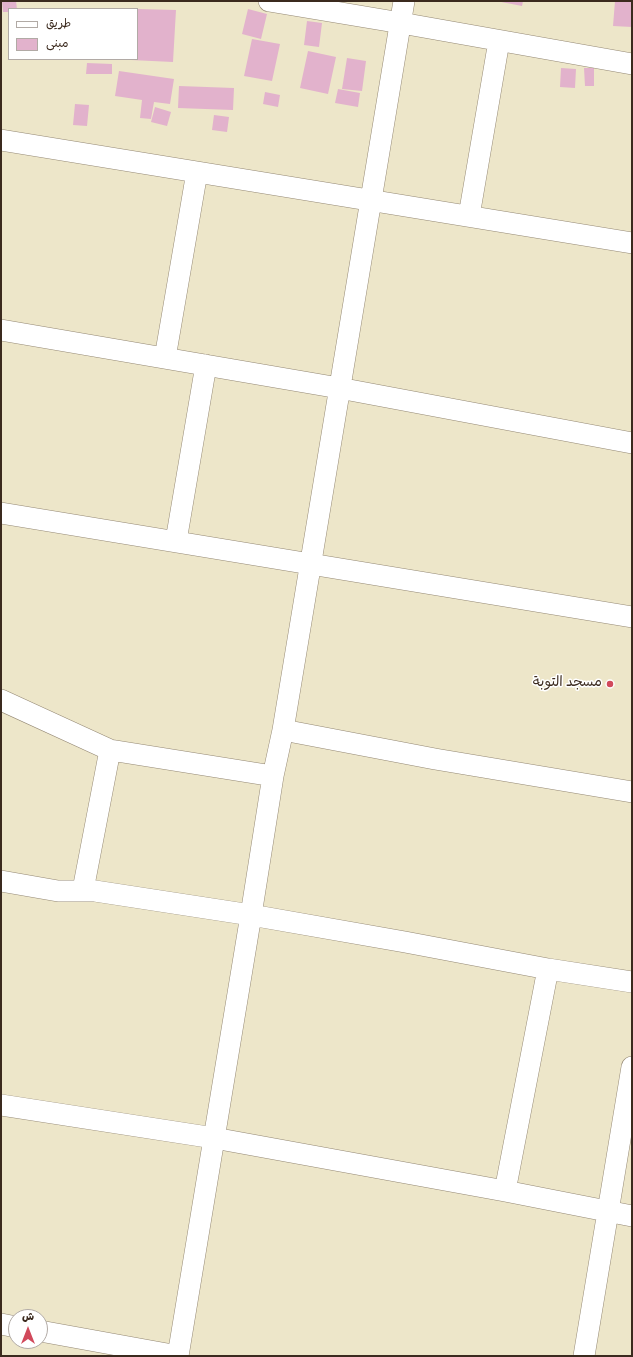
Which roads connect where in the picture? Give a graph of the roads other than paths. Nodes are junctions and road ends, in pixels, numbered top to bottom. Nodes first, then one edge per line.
1 (269, 1) edge
2 (404, 1) edge
3 (401, 23) junction
4 (499, 40) junction
5 (632, 64) edge
6 (1, 140) edge
7 (197, 172) junction
8 (371, 200) junction
9 (469, 216) junction
10 (632, 243) edge
11 (1, 330) edge
12 (166, 358) junction
13 (206, 365) junction
14 (340, 388) junction
15 (632, 443) edge
16 (1, 513) edge
17 (176, 541) junction
18 (310, 565) junction
19 (632, 617) edge
20 (1, 700) edge
21 (283, 730) junction
22 (110, 750) junction
23 (273, 776) junction
24 (632, 792) edge
25 (1, 881) edge
26 (83, 890) junction
27 (251, 915) junction
28 (548, 969) junction
29 (632, 982) edge
30 (632, 1067) edge
31 (1, 1105) edge
32 (214, 1138) junction
33 (505, 1191) junction
34 (608, 1212) junction
35 (632, 1216) edge
36 (48, 1332) edge
37 (178, 1356) edge
38 (584, 1356) edge

1 - 3 street
2 - 3 street
3 - 4 street
3 - 8 street
4 - 5 street
4 - 9 street
6 - 7 street
7 - 8 street
7 - 12 street
8 - 9 street
8 - 14 street
9 - 10 street
11 - 12 street
12 - 13 street
13 - 14 street
13 - 17 street
14 - 15 street
14 - 18 street
16 - 17 street
17 - 18 street
18 - 19 street
18 - 21 street
20 - 22 street
21 - 23 street
21 - 24 street
22 - 23 street
22 - 26 street
23 - 27 street
25 - 26 street
26 - 27 street
27 - 28 street
27 - 32 street
28 - 29 street
28 - 33 street
30 - 34 street
31 - 32 street
32 - 33 street
32 - 37 street
33 - 34 street
34 - 35 street
34 - 38 street
36 - 37 street

